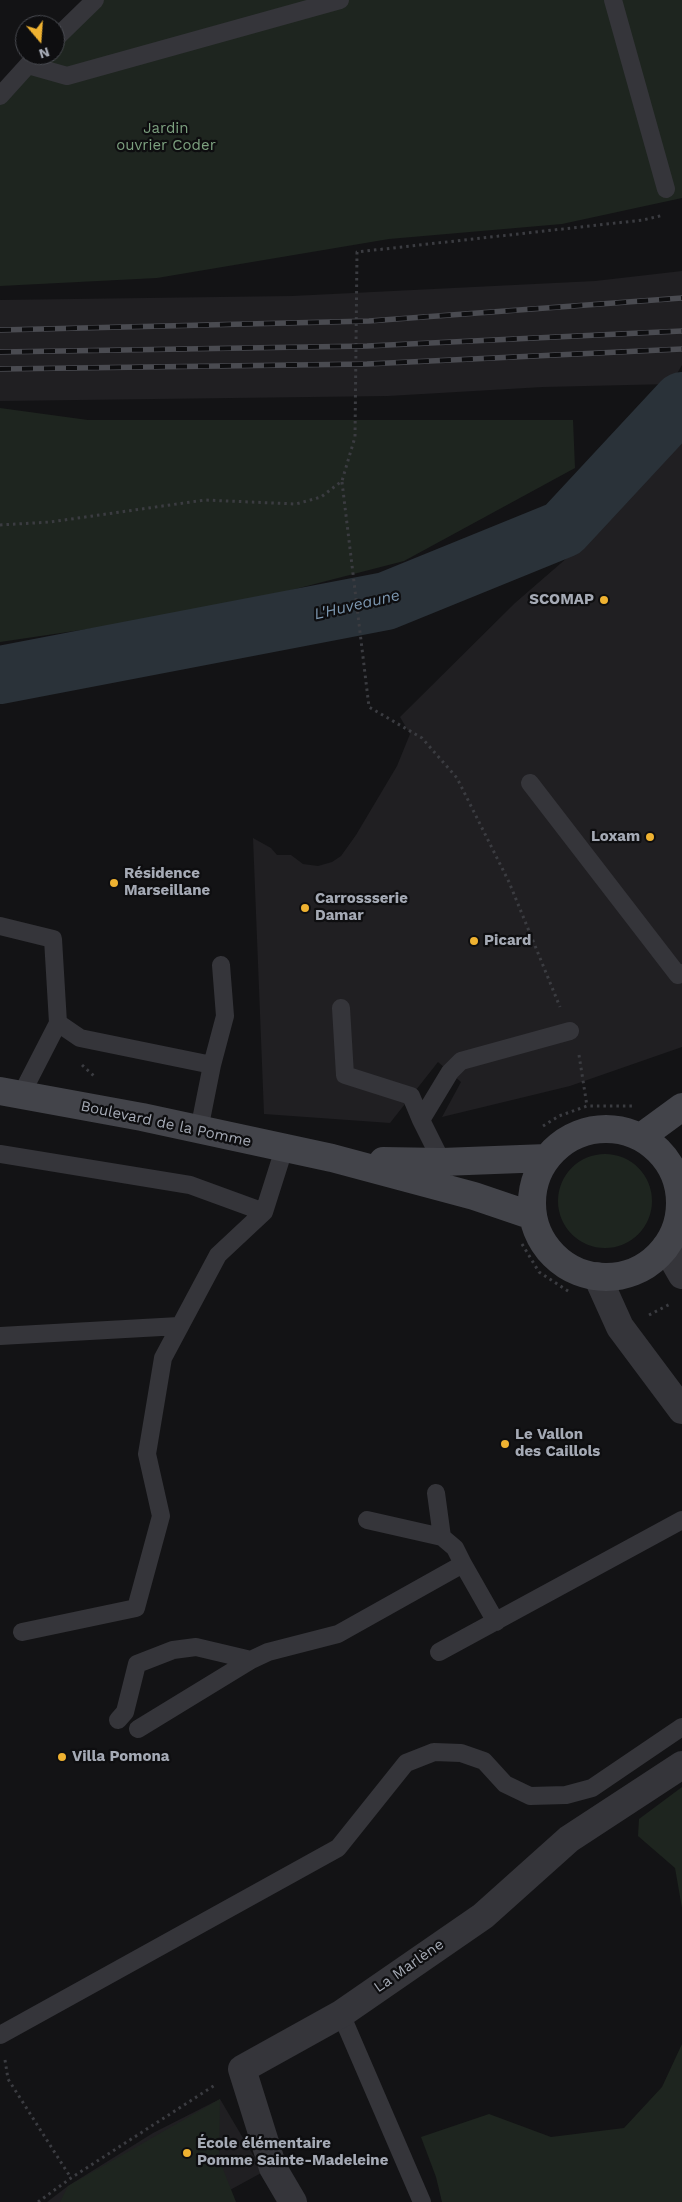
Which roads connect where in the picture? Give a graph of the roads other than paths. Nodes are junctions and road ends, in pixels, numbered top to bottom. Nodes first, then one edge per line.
1 (95, 0) edge
2 (340, 0) edge
3 (613, 0) edge
4 (65, 29) edge
5 (29, 65) edge
6 (44, 65) edge
7 (0, 96) edge
8 (666, 189) dead end
9 (530, 783) dead end
10 (0, 926) edge
11 (221, 965) dead end
12 (682, 974) edge
13 (341, 1008) dead end
14 (58, 1023) junction
15 (570, 1031) road end
16 (212, 1065) junction
17 (10, 1093) edge
18 (682, 1107) edge
19 (421, 1120) junction
20 (199, 1130) junction
21 (641, 1136) junction
22 (284, 1149) junction
23 (0, 1154) edge
24 (332, 1158) junction
25 (547, 1158) junction
26 (442, 1162) junction
27 (679, 1175) edge
28 (264, 1212) junction
29 (533, 1216) junction
30 (666, 1247) junction
31 (597, 1276) junction
32 (679, 1288) edge
33 (179, 1326) junction
34 (0, 1336) edge
35 (682, 1410) edge
36 (436, 1493) dead end
37 (367, 1520) dead end
38 (682, 1520) edge
39 (442, 1537) junction
40 (463, 1564) junction
41 (496, 1622) junction
42 (22, 1632) dead end
43 (440, 1652) dead end
44 (251, 1660) junction
45 (118, 1720) dead end
46 (682, 1727) edge
47 (138, 1729) dead end
48 (682, 1765) edge
49 (340, 2014) junction
50 (1, 2034) edge
51 (293, 2202) edge
52 (422, 2202) edge

1 - 4 lane
2 - 6 lane
3 - 8 lane
5 - 7 lane
9 - 12 lane
10 - 14 lane
11 - 16 lane
13 - 19 lane
14 - 16 lane
14 - 17 lane
15 - 19 lane
16 - 20 lane
17 - 20 main road, Boulevard de la Pomme
18 - 21 main road
19 - 26 lane
20 - 22 main road, Boulevard de la Pomme
21 - 25 main road
21 - 27 main road
22 - 24 main road, Boulevard de la Pomme
22 - 28 lane
23 - 28 lane
24 - 26 main road, Boulevard de la Pomme
24 - 29 main road, Boulevard de la Pomme
25 - 26 main road, Boulevard de la Pomme
25 - 29 main road
27 - 30 main road
28 - 33 lane
29 - 31 main road
30 - 31 main road
30 - 32 street
31 - 35 street
33 - 34 lane
33 - 42 lane
36 - 39 lane
37 - 39 lane
38 - 41 lane
39 - 40 lane
40 - 41 lane
40 - 44 lane
41 - 43 lane
44 - 45 lane
44 - 47 lane
46 - 50 lane
48 - 49 street, La Marlène
49 - 51 street, La Marlène
49 - 52 lane

